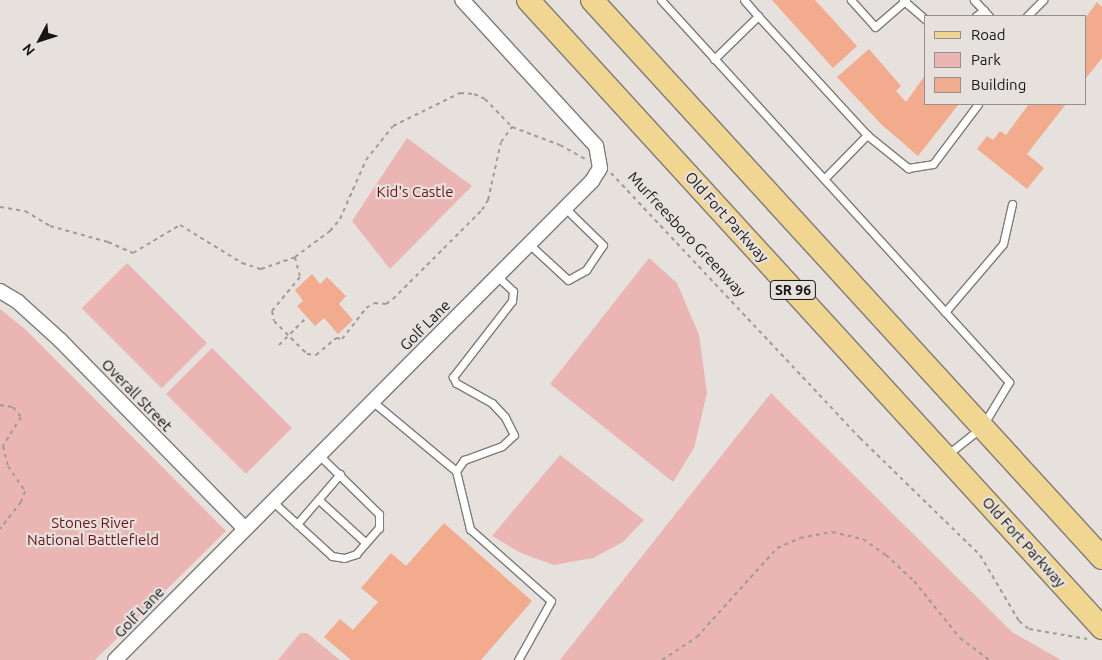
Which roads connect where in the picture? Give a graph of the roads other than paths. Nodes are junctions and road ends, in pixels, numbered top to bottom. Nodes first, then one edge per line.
1 (462, 0) edge
2 (528, 0) edge
3 (592, 0) edge
4 (661, 0) edge
5 (744, 0) edge
6 (851, 0) edge
7 (904, 0) edge
8 (974, 0) edge
9 (1043, 0) edge
10 (987, 13) edge
11 (1028, 15) edge
12 (758, 16) junction
13 (924, 18) edge
14 (714, 59) junction
15 (977, 105) edge
16 (867, 135) junction
17 (824, 179) junction
18 (1012, 204) dead end
19 (565, 208) junction
20 (529, 244) junction
21 (497, 276) junction
22 (0, 291) edge
23 (945, 312) junction
24 (372, 401) junction
25 (982, 427) junction
26 (318, 454) junction
27 (946, 456) junction
28 (456, 471) junction
29 (340, 474) junction
30 (272, 500) junction
31 (320, 501) junction
32 (297, 524) junction
33 (244, 528) junction
34 (366, 543) junction
35 (1102, 558) edge
36 (1097, 634) edge
37 (115, 660) edge
38 (518, 660) edge

1 - 19 street, Golf Lane
2 - 27 main road, Old Fort Parkway / SR 96
3 - 25 main road, SR 96
4 - 14 lane
5 - 12 lane
6 - 7 lane
7 - 13 lane
8 - 10 lane
9 - 11 lane
12 - 14 lane
12 - 16 lane
14 - 17 lane
15 - 16 lane
16 - 17 lane
17 - 23 lane
18 - 23 lane
19 - 20 street, Golf Lane
19 - 20 lane
20 - 21 street, Golf Lane
21 - 24 street, Golf Lane
21 - 28 lane
22 - 33 street, Overall Street
23 - 25 lane
24 - 26 street, Golf Lane
24 - 28 lane
25 - 27 lane
25 - 35 main road, SR 96
26 - 29 lane
26 - 30 street, Golf Lane
27 - 36 main road, Old Fort Parkway / SR 96
28 - 38 lane
29 - 31 lane
29 - 34 lane
30 - 32 lane
30 - 33 street, Golf Lane
31 - 32 lane
31 - 34 lane
32 - 34 lane
33 - 37 street, Golf Lane

